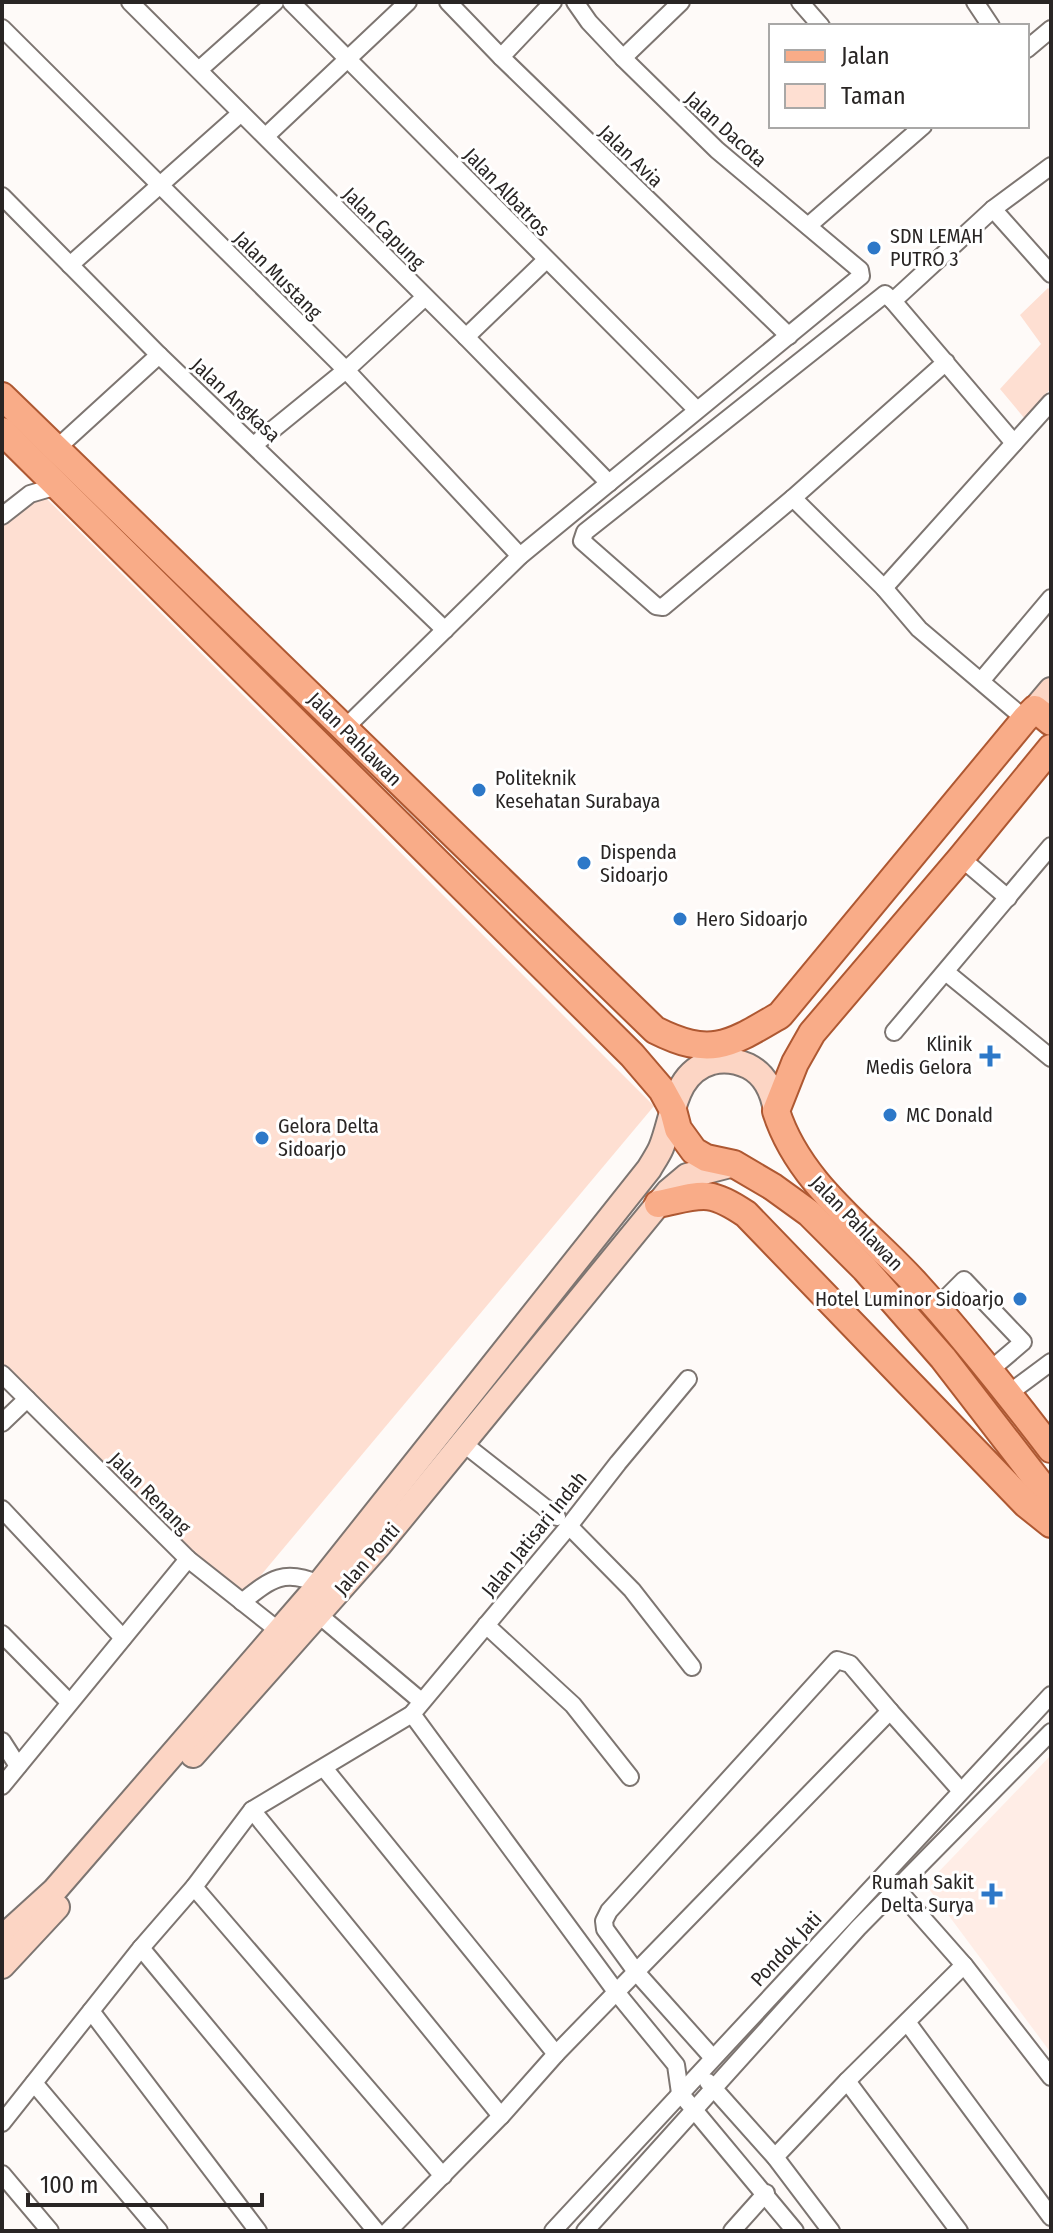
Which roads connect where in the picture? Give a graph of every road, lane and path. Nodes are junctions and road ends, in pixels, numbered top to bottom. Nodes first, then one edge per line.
1 (130, 2) edge
2 (275, 2) edge
3 (291, 2) edge
4 (408, 2) edge
5 (448, 2) edge
6 (553, 2) edge
7 (575, 2) edge
8 (681, 2) edge
9 (800, 2) edge
10 (975, 2) edge
11 (819, 24) edge
12 (990, 24) edge
13 (2, 28) edge
14 (1051, 29) edge
15 (1029, 47) edge
16 (501, 57) junction
17 (623, 58) junction
18 (349, 59) junction
19 (200, 69) junction
20 (241, 113) junction
21 (914, 129) edge
22 (266, 136) junction
23 (1051, 166) edge
24 (159, 186) junction
25 (2, 196) edge
26 (993, 209) junction
27 (808, 226) junction
28 (546, 260) junction
29 (70, 265) junction
30 (1051, 274) edge
31 (425, 297) junction
32 (893, 301) junction
33 (789, 336) junction
34 (466, 337) junction
35 (159, 355) junction
36 (946, 362) junction
37 (346, 370) junction
38 (2, 396) edge
39 (1051, 402) edge
40 (697, 410) junction
41 (2, 431) edge
42 (1014, 443) junction
43 (255, 444) junction
44 (54, 449) junction
45 (609, 483) junction
46 (57, 486) junction
47 (30, 494) junction
48 (793, 498) junction
49 (2, 516) edge
50 (520, 556) junction
51 (884, 588) junction
52 (1051, 598) edge
53 (445, 630) junction
54 (981, 681) junction
55 (1041, 710) edge
56 (345, 728) junction
57 (1051, 748) edge
58 (1051, 846) edge
59 (961, 858) junction
60 (1008, 898) junction
61 (949, 970) junction
62 (894, 1032) dead end
63 (1049, 1050) edge
64 (732, 1053) junction
65 (673, 1110) junction
66 (776, 1111) junction
67 (734, 1164) junction
68 (658, 1204) junction
69 (936, 1308) junction
70 (1048, 1370) edge
71 (989, 1371) junction
72 (2, 1374) edge
73 (688, 1379) dead end
74 (1008, 1394) junction
75 (27, 1399) junction
76 (2, 1423) edge
77 (464, 1444) junction
78 (1051, 1449) edge
79 (1051, 1498) edge
80 (2, 1509) edge
81 (563, 1522) junction
82 (1051, 1524) edge
83 (371, 1537) junction
84 (188, 1559) junction
85 (319, 1584) junction
86 (242, 1602) junction
87 (319, 1615) junction
88 (486, 1625) junction
89 (279, 1631) junction
90 (2, 1634) edge
91 (123, 1638) junction
92 (692, 1667) dead end
93 (1051, 1695) edge
94 (69, 1702) junction
95 (416, 1708) junction
96 (890, 1711) junction
97 (1051, 1732) edge
98 (2, 1741) edge
99 (18, 1766) junction
100 (324, 1768) junction
101 (630, 1777) dead end
102 (2, 1786) edge
103 (961, 1791) junction
104 (252, 1810) junction
105 (194, 1887) junction
106 (897, 1889) junction
107 (2, 1938) edge
108 (141, 1948) junction
109 (964, 1965) junction
110 (2, 1966) edge
111 (637, 1973) junction
112 (617, 1993) junction
113 (91, 2011) junction
114 (907, 2022) junction
115 (556, 2054) junction
116 (713, 2058) junction
117 (676, 2065) junction
118 (700, 2074) junction
119 (1051, 2077) edge
120 (847, 2081) junction
121 (34, 2083) junction
122 (715, 2089) junction
123 (680, 2093) junction
124 (696, 2110) junction
125 (501, 2116) junction
126 (2, 2123) edge
127 (775, 2157) junction
128 (2, 2174) edge
129 (443, 2176) junction
130 (766, 2193) junction
131 (1051, 2217) edge
132 (50, 2231) edge
133 (159, 2231) edge
134 (258, 2231) edge
135 (376, 2231) edge
136 (388, 2231) edge
137 (553, 2231) edge
138 (585, 2231) edge
139 (732, 2231) edge
140 (795, 2231) edge
141 (831, 2231) edge
142 (959, 2231) edge

1 - 19 street, Jalan Capung
2 - 19 street
3 - 18 street, Jalan Albatros
4 - 18 street
5 - 16 street, Jalan Avia
6 - 16 street
7 - 17 street, Jalan Dacota
8 - 17 street
9 - 11 street
10 - 12 street
13 - 24 street, Jalan Mustang
14 - 15 street
16 - 33 street, Jalan Avia
17 - 27 street, Jalan Dacota
18 - 22 street
18 - 28 street, Jalan Albatros
19 - 20 street, Jalan Capung
20 - 22 street, Jalan Capung
20 - 24 street
21 - 27 street
22 - 31 street, Jalan Capung
23 - 26 street
24 - 29 street
24 - 37 street, Jalan Mustang
25 - 29 street, Jalan Angkasa
26 - 30 street
26 - 32 street
27 - 33 street, Jalan Dacota
28 - 34 street
28 - 40 street, Jalan Albatros
29 - 35 street, Jalan Angkasa
31 - 34 street, Jalan Capung
31 - 37 street
32 - 36 street
32 - 48 street
33 - 40 street
34 - 45 street, Jalan Capung
35 - 43 street, Jalan Angkasa
35 - 44 street
36 - 42 street
36 - 48 street
37 - 43 street
37 - 50 street, Jalan Mustang
38 - 44 main road, Jalan Pahlawan
39 - 42 street
40 - 45 street
41 - 44 main road, Jalan Pahlawan
42 - 51 street
43 - 53 street, Jalan Angkasa
44 - 46 main road, Jalan Pahlawan
44 - 47 street
44 - 56 main road, Jalan Pahlawan
45 - 50 street
46 - 47 street
46 - 65 main road, Jalan Pahlawan
47 - 49 street
48 - 51 street
50 - 53 street
51 - 54 street
52 - 54 street
53 - 56 street
54 - 55 street
55 - 64 main road
56 - 64 main road, Jalan Pahlawan
57 - 59 main road
58 - 60 street
59 - 60 street
59 - 66 main road
60 - 61 street
61 - 62 street
61 - 63 street
64 - 65 main road
64 - 66 main road, Jalan Pahlawan
65 - 67 main road, Jalan Pahlawan
65 - 83 main road, Jalan Ponti
66 - 69 main road, Jalan Pahlawan
67 - 68 main road, Jalan Ponti
67 - 79 main road, Jalan Pahlawan
68 - 77 main road, Jalan Ponti
68 - 82 main road
69 - 71 main road, Jalan Pahlawan
69 - 71 street
70 - 74 street
71 - 74 main road, Jalan Pahlawan
72 - 75 street, Jalan Renang
73 - 81 street, Jalan Jatisari Indah
74 - 78 main road, Jalan Pahlawan
75 - 76 street
75 - 84 street, Jalan Renang
77 - 81 street
77 - 83 main road, Jalan Ponti
80 - 91 street
81 - 88 street, Jalan Jatisari Indah
81 - 92 street
83 - 85 main road, Jalan Ponti
83 - 87 main road, Jalan Ponti
84 - 86 street, Jalan Renang
84 - 91 street
85 - 86 street
85 - 89 main road, Jalan Ponti
86 - 89 street, Jalan Renang
87 - 95 street
87 - 110 main road, Jalan Ponti
88 - 95 street, Jalan Jatisari Indah
88 - 101 street
89 - 107 main road, Jalan Ponti
90 - 94 street
91 - 94 street
93 - 103 street, Pondok Jati
94 - 99 street
95 - 100 street, Jalan Jatisari Indah
95 - 112 street
96 - 103 street
96 - 111 street
96 - 111 street
97 - 106 street, Pondok Jati
98 - 99 street
99 - 102 street
100 - 104 street, Jalan Jatisari Indah
100 - 115 street
103 - 116 street, Pondok Jati
104 - 105 street
104 - 125 street
105 - 108 street
105 - 129 street
106 - 109 street
106 - 122 street, Pondok Jati
108 - 113 street
108 - 135 street
109 - 114 street
109 - 119 street
111 - 112 street
111 - 116 street
112 - 115 street
112 - 117 street
113 - 121 street
113 - 134 street
114 - 120 street
114 - 131 street
115 - 125 street
116 - 118 street, Pondok Jati
117 - 118 street
117 - 123 street
118 - 122 street
118 - 123 street, Pondok Jati
120 - 127 street
120 - 142 street
121 - 126 street
121 - 133 street
122 - 124 street, Pondok Jati
122 - 127 street
123 - 124 street
123 - 137 street, Pondok Jati
124 - 130 street
124 - 138 street, Pondok Jati
125 - 129 street
127 - 141 street
128 - 132 street
129 - 136 street
130 - 139 street
130 - 140 street

